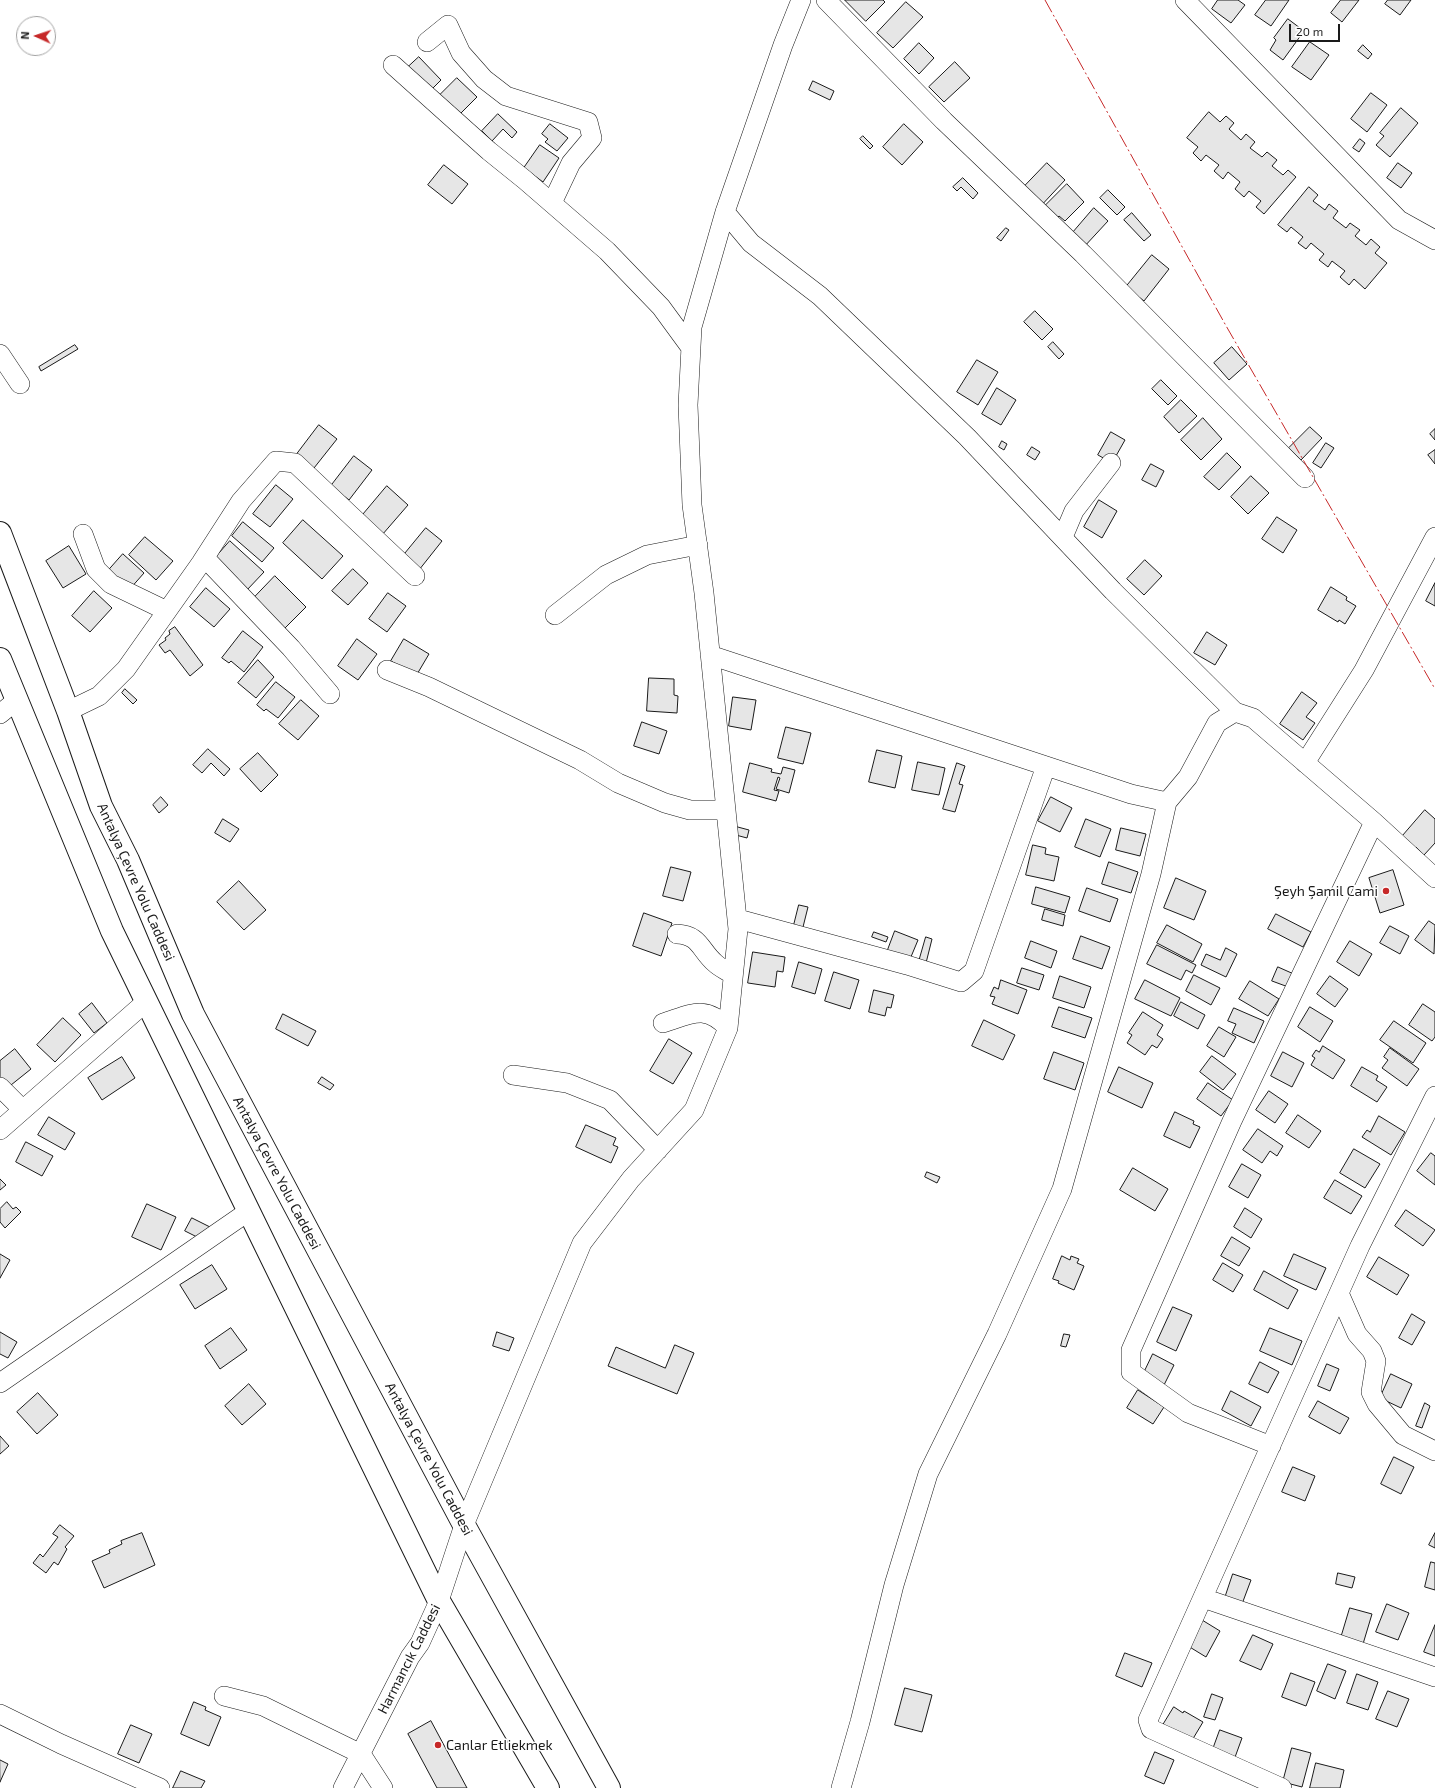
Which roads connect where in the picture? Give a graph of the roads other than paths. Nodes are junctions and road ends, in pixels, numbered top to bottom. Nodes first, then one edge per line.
1 (801, 0) edge
2 (826, 0) edge
3 (1193, 3) edge
4 (427, 42) dead end
5 (393, 65) dead end
6 (552, 203) junction
7 (725, 212) junction
8 (1435, 240) edge
9 (691, 348) junction
10 (0, 354) edge
11 (20, 384) dead end
12 (1111, 463) dead end
13 (1305, 478) dead end
14 (0, 533) edge
15 (83, 534) dead end
16 (1063, 537) junction
17 (1435, 537) edge
18 (698, 546) junction
19 (204, 558) junction
20 (415, 576) dead end
21 (167, 611) junction
22 (555, 615) dead end
23 (710, 655) junction
24 (0, 659) edge
25 (387, 670) dead end
26 (330, 694) dead end
27 (17, 700) junction
28 (68, 711) junction
29 (1235, 712) junction
30 (0, 714) edge
31 (1305, 763) junction
32 (1046, 766) junction
33 (1167, 802) junction
34 (726, 810) junction
35 (1374, 822) junction
36 (1435, 878) edge
37 (738, 919) junction
38 (677, 934) dead end
39 (734, 975) junction
40 (147, 1002) junction
41 (664, 1022) dead end
42 (728, 1028) junction
43 (513, 1075) dead end
44 (0, 1087) edge
45 (1435, 1096) edge
46 (23, 1110) junction
47 (0, 1130) edge
48 (658, 1150) junction
49 (249, 1211) junction
50 (1339, 1294) junction
51 (0, 1383) edge
52 (1271, 1446) junction
53 (1435, 1451) edge
54 (464, 1525) junction
55 (1203, 1598) junction
56 (440, 1601) junction
57 (1435, 1677) edge
58 (224, 1696) dead end
59 (0, 1714) edge
60 (361, 1754) junction
61 (160, 1788) edge
62 (343, 1788) edge
63 (383, 1788) edge
64 (548, 1788) edge
65 (609, 1788) edge
66 (841, 1788) edge
67 (1282, 1788) edge

1 - 7 street, Harmancık Caddesi
2 - 13 street
3 - 8 street
4 - 6 street
5 - 6 street
6 - 9 street
7 - 9 street, Harmancık Caddesi
7 - 16 street
9 - 18 street, Harmancık Caddesi
10 - 11 street
12 - 16 street
14 - 28 highway, Antalya Çevre Yolu Caddesi
15 - 21 street
16 - 29 street
17 - 31 street
18 - 22 street
18 - 23 street, Harmancık Caddesi
19 - 20 street
19 - 21 street
19 - 26 street
21 - 28 street
23 - 32 street
23 - 34 street, Harmancık Caddesi
24 - 27 highway
25 - 34 street
27 - 30 street
27 - 40 highway
28 - 54 highway, Antalya Çevre Yolu Caddesi
29 - 31 street
29 - 33 street
31 - 35 street
32 - 33 street
32 - 37 street
33 - 66 street
34 - 37 street, Harmancık Caddesi
35 - 36 street
35 - 52 street
37 - 39 street, Harmancık Caddesi
38 - 39 street
39 - 42 street, Harmancık Caddesi
40 - 46 street
40 - 49 highway
41 - 42 street
42 - 48 street, Harmancık Caddesi
43 - 48 street
44 - 46 street
45 - 50 street
46 - 47 street
48 - 54 street, Harmancık Caddesi
49 - 51 street
49 - 56 highway
50 - 52 street
50 - 53 street
52 - 55 street
54 - 56 street, Harmancık Caddesi
54 - 65 highway, Antalya Çevre Yolu Caddesi
55 - 57 street
55 - 67 street
56 - 60 street, Harmancık Caddesi
56 - 64 highway
58 - 60 street
59 - 61 street
60 - 62 street, Harmancık Caddesi
60 - 63 street

